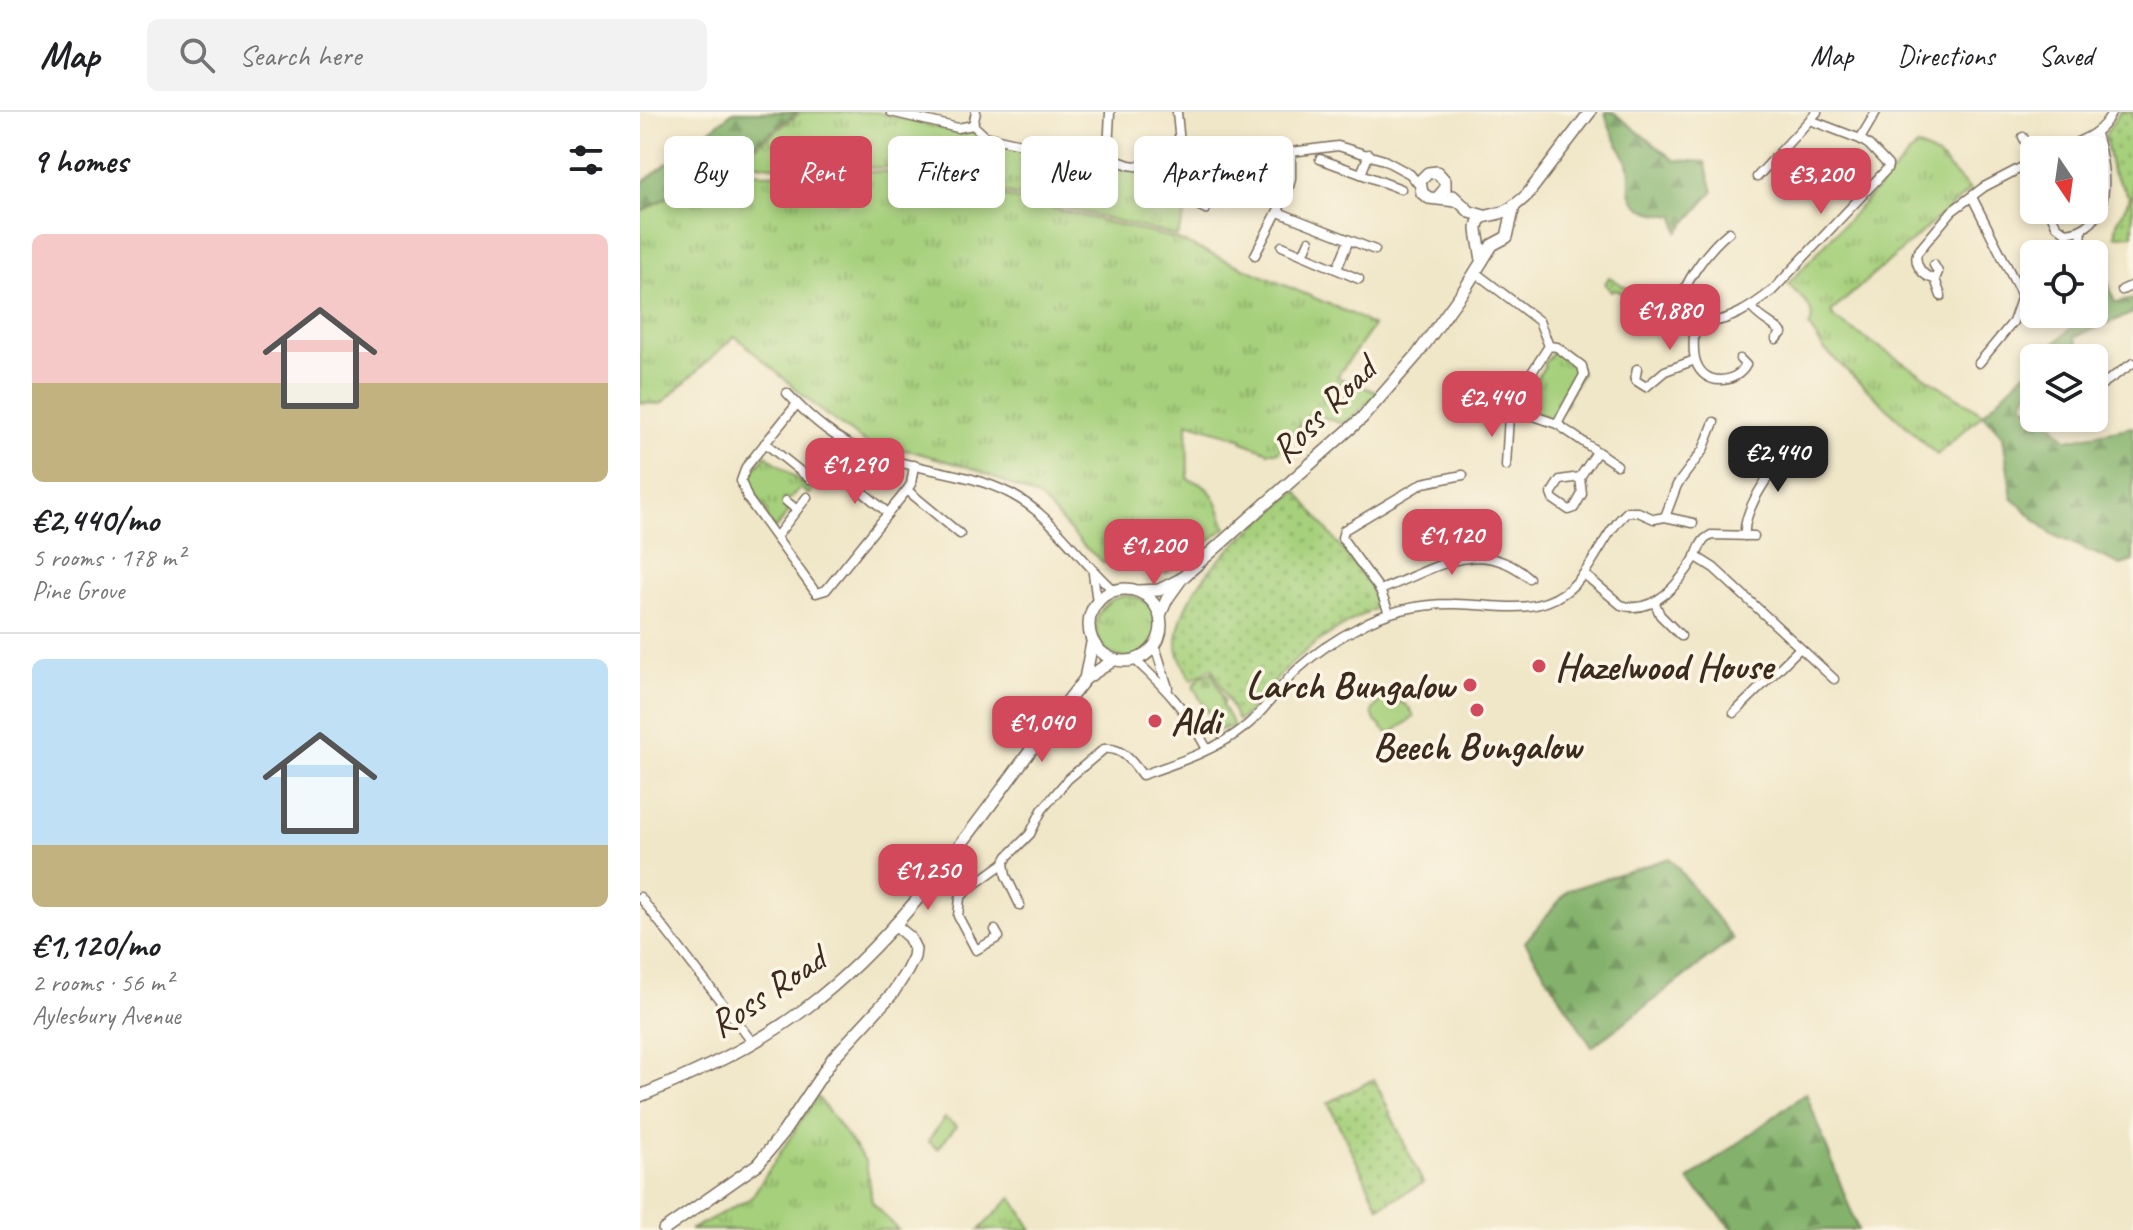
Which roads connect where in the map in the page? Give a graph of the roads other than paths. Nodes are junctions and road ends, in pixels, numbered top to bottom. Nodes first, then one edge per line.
1 (891, 112) edge
2 (976, 112) edge
3 (1110, 112) edge
4 (1177, 112) edge
5 (1590, 112) edge
6 (1817, 112) edge
7 (1876, 112) edge
8 (2112, 112) edge
9 (1810, 120) junction
10 (973, 125) junction
11 (2096, 134) junction
12 (1109, 136) edge
13 (1179, 136) edge
14 (2091, 136) edge
15 (1860, 139) junction
16 (1021, 144) edge
17 (1293, 152) edge
18 (1369, 154) junction
19 (1320, 159) dead end
20 (2020, 167) edge
21 (1361, 174) junction
22 (1757, 177) dead end
23 (1422, 180) junction
24 (1446, 185) junction
25 (1401, 189) dead end
26 (1438, 197) junction
27 (1972, 197) junction
28 (1456, 201) junction
29 (1514, 206) junction
30 (1280, 208) edge
31 (1278, 212) junction
32 (1470, 212) junction
33 (1499, 214) junction
34 (1484, 216) junction
35 (2057, 224) edge
36 (1509, 227) junction
37 (2082, 230) junction
38 (1268, 231) junction
39 (1729, 232) dead end
40 (1479, 234) junction
41 (1349, 240) junction
42 (2081, 240) edge
43 (1309, 241) dead end
44 (1492, 245) junction
45 (1375, 250) dead end
46 (1255, 255) dead end
47 (1303, 255) junction
48 (1934, 265) dead end
49 (1479, 267) junction
50 (1337, 269) junction
51 (1359, 279) dead end
52 (1935, 279) junction
53 (2133, 285) edge
54 (2122, 290) dead end
55 (1941, 296) dead end
56 (1751, 307) junction
57 (1663, 314) dead end
58 (1678, 317) junction
59 (1695, 324) junction
60 (1776, 339) dead end
61 (1549, 346) junction
62 (1740, 359) dead end
63 (1695, 360) junction
64 (1979, 363) dead end
65 (2133, 363) edge
66 (1637, 369) dead end
67 (2108, 380) edge
68 (787, 393) dead end
69 (1463, 403) dead end
70 (797, 404) junction
71 (1507, 414) junction
72 (1714, 422) dead end
73 (1557, 424) junction
74 (1696, 436) dead end
75 (765, 443) junction
76 (1706, 443) junction
77 (1788, 447) dead end
78 (1597, 452) junction
79 (914, 465) junction
80 (1617, 465) dead end
81 (1506, 466) dead end
82 (842, 475) dead end
83 (1463, 475) dead end
84 (1580, 477) dead end
85 (810, 479) dead end
86 (870, 479) dead end
87 (861, 490) junction
88 (907, 490) junction
89 (807, 497) dead end
90 (786, 501) dead end
91 (797, 510) junction
92 (888, 513) junction
93 (1665, 517) junction
94 (1677, 520) junction
95 (1693, 523) dead end
96 (1675, 533) dead end
97 (960, 534) dead end
98 (776, 537) junction
99 (1695, 556) junction
100 (1093, 572) junction
101 (1584, 574) junction
102 (1182, 578) junction
103 (1529, 578) dead end
104 (1113, 590) junction
105 (1380, 590) junction
106 (1139, 591) junction
107 (1097, 602) junction
108 (1655, 603) junction
109 (1389, 613) junction
110 (1160, 615) junction
111 (1681, 636) dead end
112 (1092, 643) junction
113 (1155, 646) junction
114 (1799, 649) junction
115 (1114, 660) junction
116 (1135, 660) junction
117 (1085, 679) junction
118 (1834, 679) dead end
119 (1168, 690) junction
120 (1734, 713) dead end
121 (1207, 749) junction
122 (1004, 863) junction
123 (640, 897) edge
124 (1020, 905) dead end
125 (895, 925) junction
126 (995, 930) dead end
127 (753, 1043) junction
128 (640, 1096) edge
129 (664, 1230) edge

1 - 10 street
2 - 10 street
3 - 12 street
4 - 13 street
5 - 29 main road
6 - 9 street
7 - 15 street
8 - 11 street
9 - 15 street
9 - 22 street
10 - 16 street
11 - 14 street
11 - 37 street
15 - 56 street
17 - 18 street
18 - 21 street
18 - 23 street
19 - 21 street
20 - 27 street
21 - 25 street
23 - 24 main road
23 - 26 main road
24 - 26 main road
24 - 28 main road
26 - 28 main road
27 - 52 street
27 - 64 street
28 - 32 main road
29 - 33 main road
29 - 36 main road
30 - 31 street
31 - 38 street
31 - 41 street
32 - 34 main road
32 - 40 main road
33 - 34 main road
33 - 36 main road
34 - 40 main road
35 - 37 street
36 - 44 main road
37 - 42 street
38 - 46 street
38 - 47 street
39 - 58 street
40 - 44 main road
40 - 49 main road
41 - 45 street
41 - 50 street
43 - 47 street
44 - 49 main road, Ross Road
47 - 50 street
48 - 52 street
49 - 61 street
49 - 102 main road, Ross Road
50 - 51 street
52 - 55 street
53 - 54 street
56 - 59 street
56 - 60 street
57 - 58 street
58 - 59 street
59 - 63 street
61 - 71 street
61 - 73 street
62 - 63 street
63 - 66 street
65 - 67 street
68 - 70 street
69 - 71 street
70 - 75 street
70 - 79 street
71 - 73 street
71 - 81 street
72 - 76 street
73 - 78 street
74 - 76 street
75 - 85 street
75 - 98 street
76 - 93 street
77 - 99 street
78 - 80 street
78 - 84 street
79 - 88 street
79 - 100 street
82 - 87 street
83 - 105 street
86 - 87 street
87 - 92 street
88 - 92 street
88 - 97 street
89 - 91 street
90 - 91 street
91 - 98 street
92 - 98 street
93 - 94 street
93 - 101 street
94 - 95 street
94 - 96 street
99 - 108 street
99 - 114 street
100 - 104 street
100 - 107 street
101 - 108 street
101 - 109 street
102 - 106 main road
102 - 110 main road
103 - 105 street
104 - 106 main road
104 - 107 main road
105 - 109 street
106 - 110 main road
107 - 112 main road
108 - 111 street
109 - 121 street
110 - 113 main road
112 - 115 main road
112 - 117 main road
113 - 116 main road
113 - 119 street
114 - 118 street
114 - 120 street
115 - 116 main road
115 - 117 main road
116 - 119 street
117 - 125 main road, Ross Road
119 - 121 street
121 - 122 street
122 - 124 street
122 - 126 street
123 - 127 street
125 - 127 main road, Ross Road
125 - 129 main road
127 - 128 main road, Ross Road

